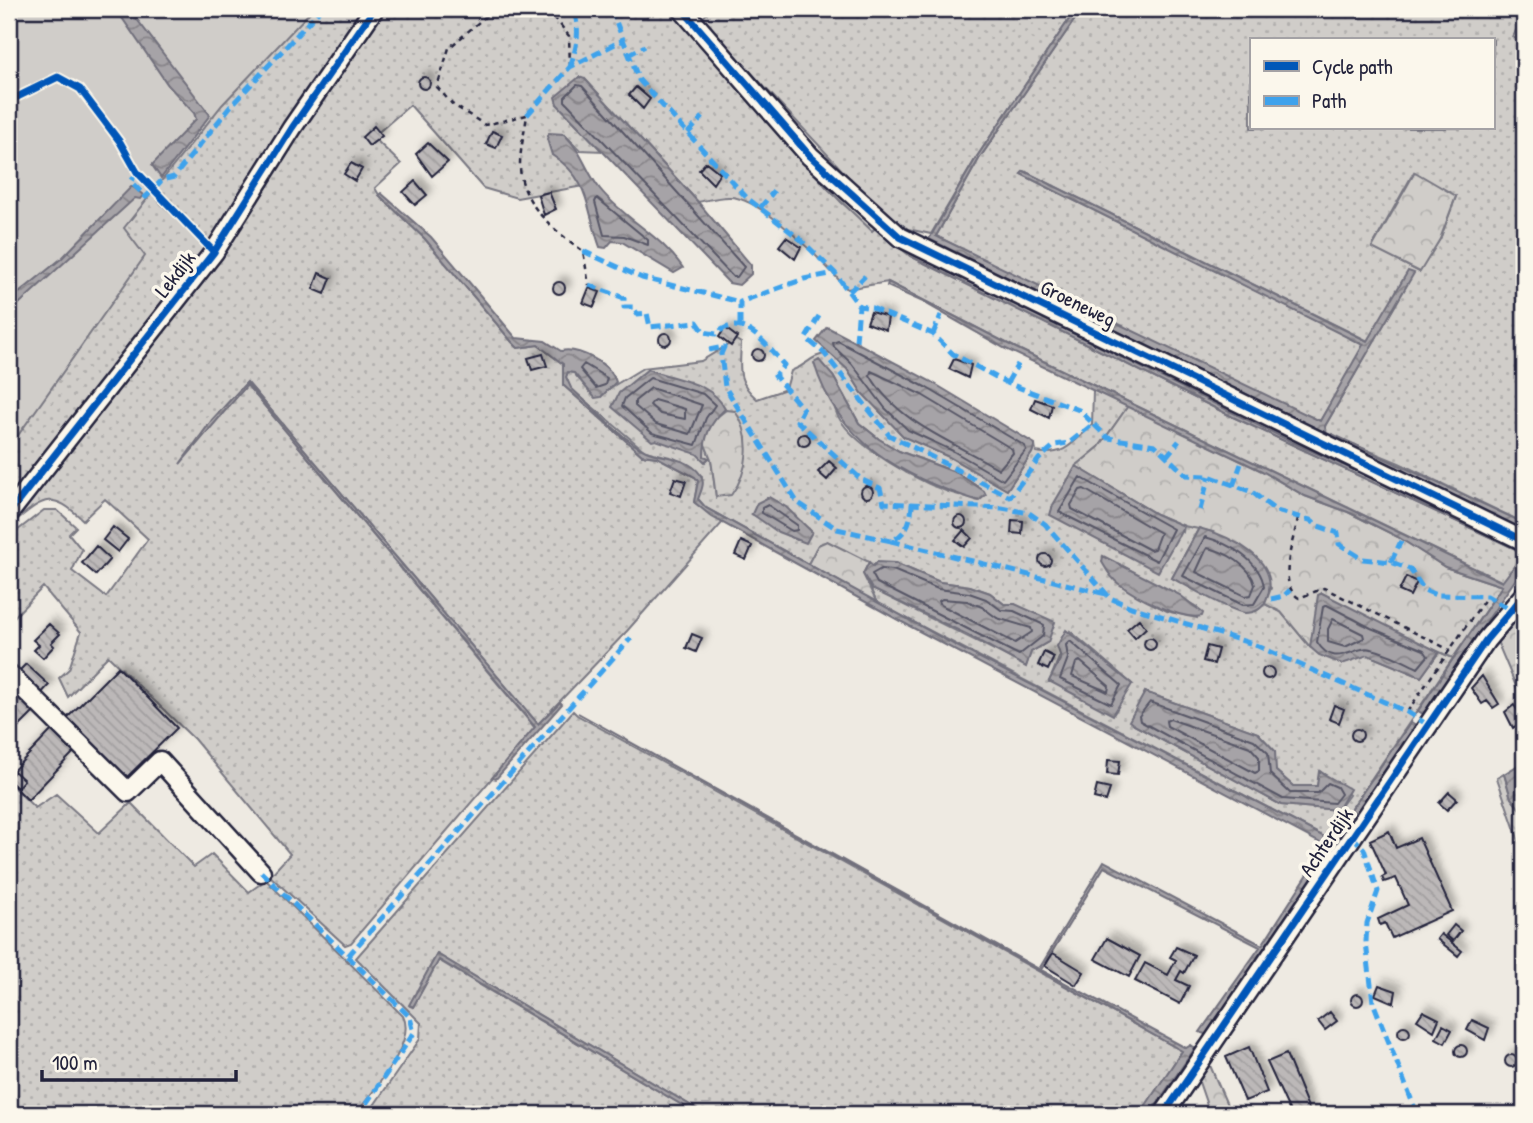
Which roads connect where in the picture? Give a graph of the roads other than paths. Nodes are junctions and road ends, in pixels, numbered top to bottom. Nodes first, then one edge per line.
1 (374, 9) edge
2 (682, 9) edge
3 (9, 513) edge
4 (1524, 541) edge
5 (1524, 595) edge
6 (9, 674) edge
7 (261, 872) dead end
8 (1164, 1114) edge

1 - 3 street, Lekdijk
2 - 4 street, Groeneweg
5 - 8 street, Achterdijk
6 - 7 street

